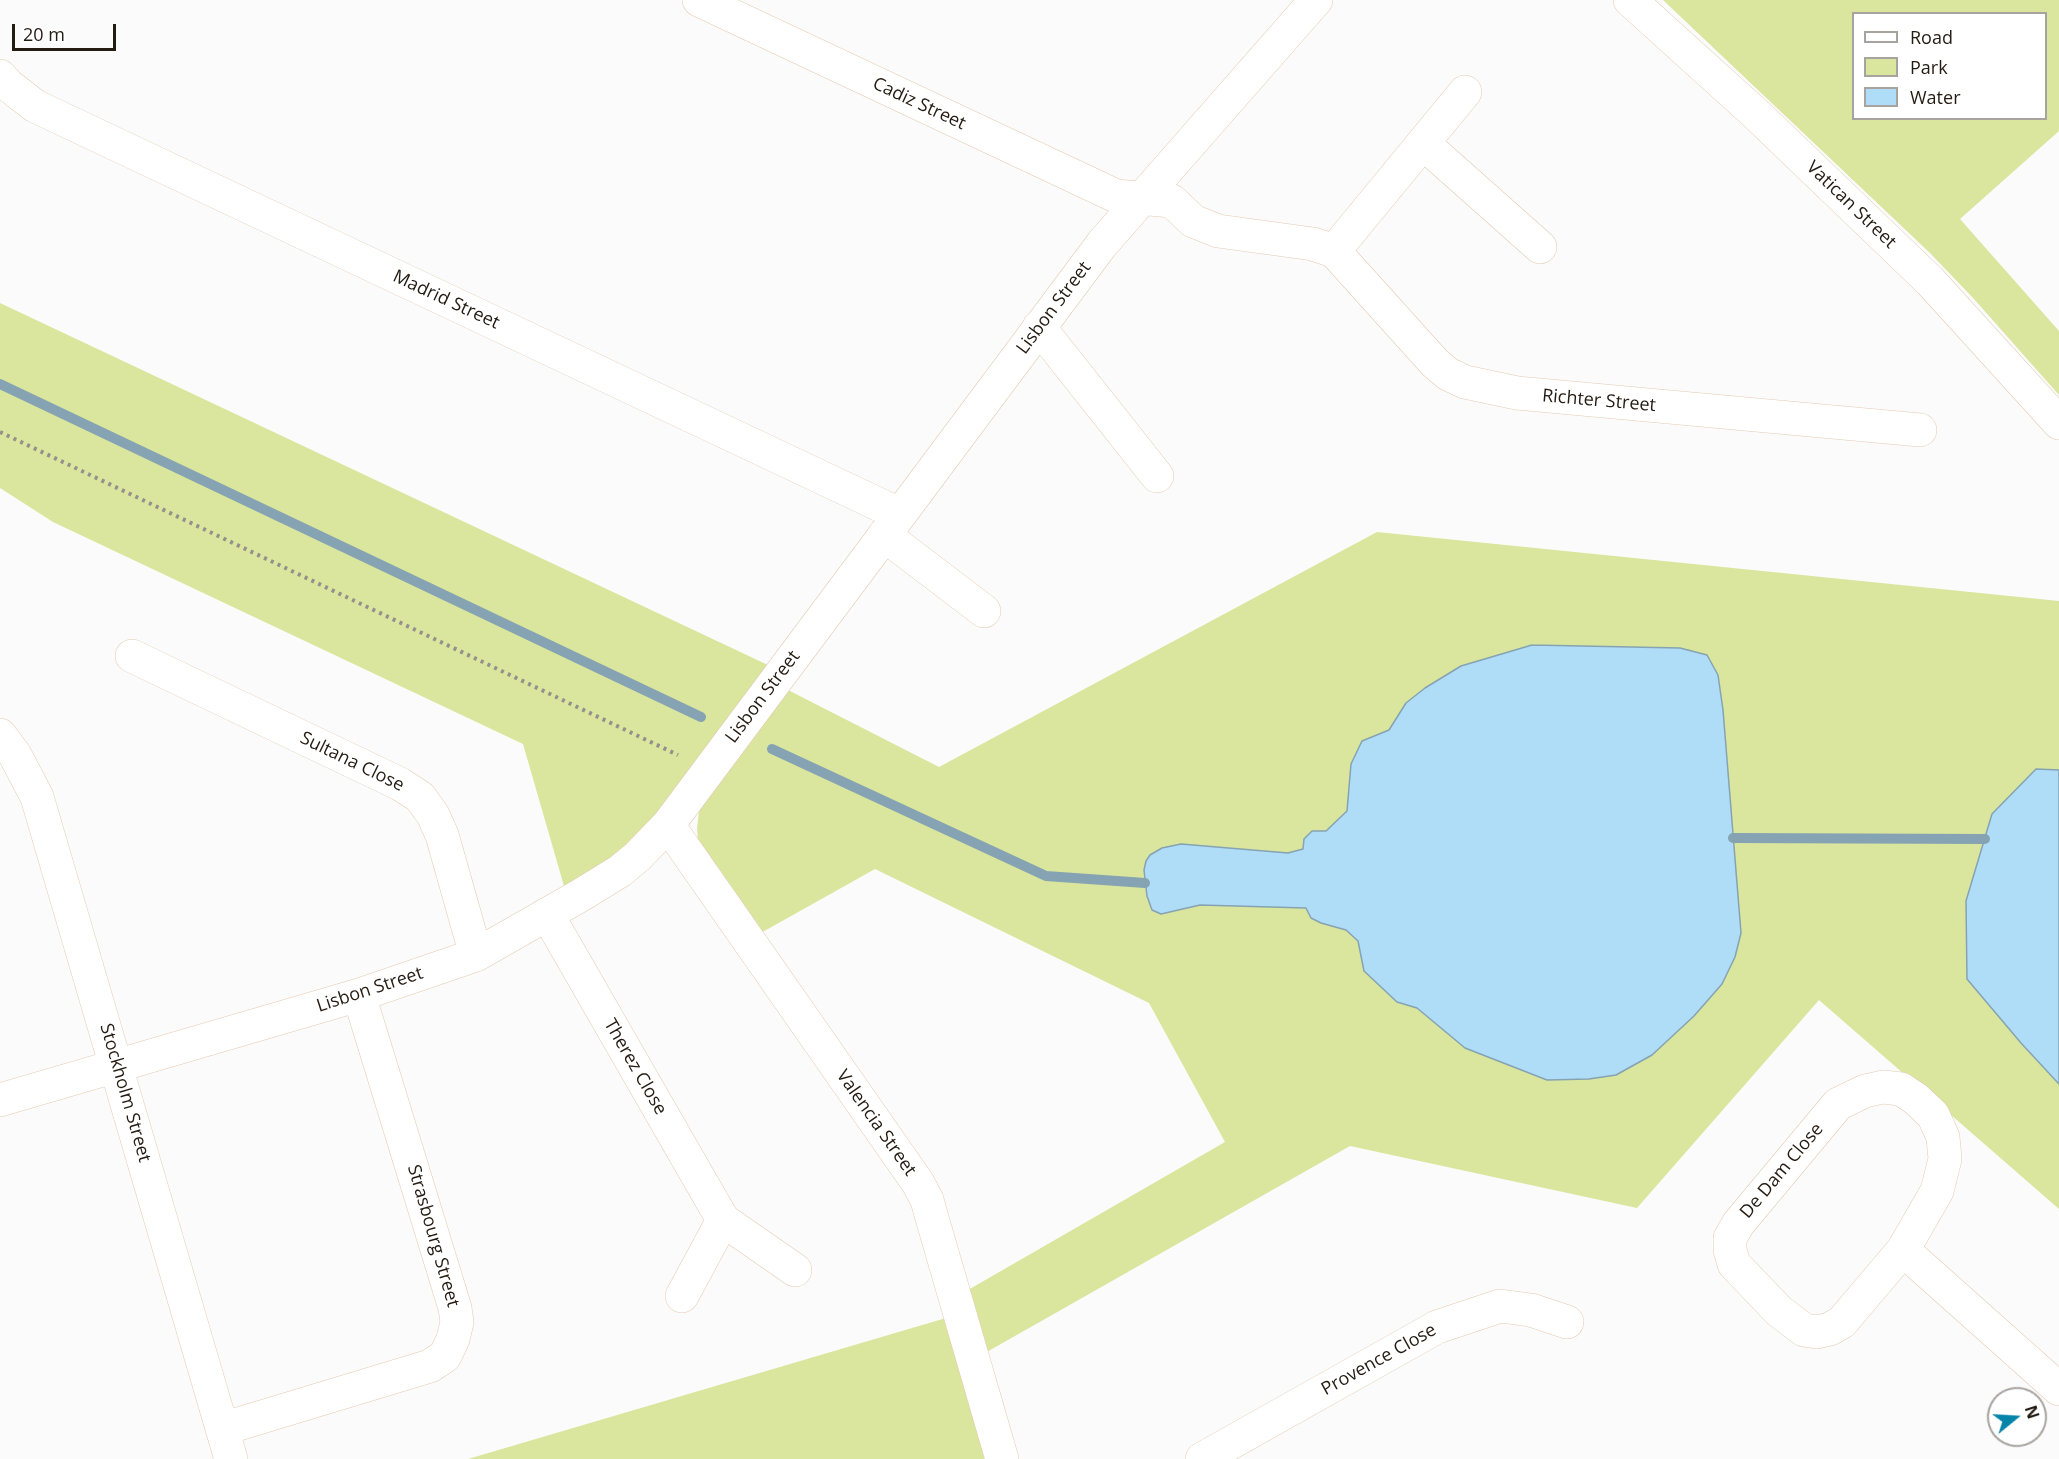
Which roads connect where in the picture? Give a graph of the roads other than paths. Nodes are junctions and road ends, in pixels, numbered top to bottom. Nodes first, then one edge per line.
1 (699, 0) edge
2 (1316, 0) edge
3 (1630, 0) edge
4 (742, 9) edge
5 (0, 76) edge
6 (1465, 92) dead end
7 (1423, 143) junction
8 (1141, 199) junction
9 (1540, 247) dead end
10 (1334, 251) junction
11 (1039, 327) junction
12 (2059, 423) edge
13 (1920, 430) dead end
14 (1157, 476) dead end
15 (892, 524) junction
16 (984, 611) dead end
17 (132, 656) dead end
18 (0, 735) edge
19 (668, 825) junction
20 (547, 914) junction
21 (476, 955) junction
22 (360, 995) junction
23 (117, 1066) junction
24 (0, 1100) edge
25 (723, 1220) junction
26 (1903, 1250) junction
27 (795, 1269) dead end
28 (682, 1296) dead end
29 (1567, 1322) dead end
30 (2059, 1389) edge
31 (226, 1444) edge
32 (1002, 1459) edge
33 (1202, 1459) edge

1 - 4 street, Cadiz Street
2 - 8 street, Lisbon Street
3 - 12 street, Vatican Street
4 - 8 street, Cadiz Street
5 - 15 street, Madrid Street
6 - 7 street
7 - 9 street
7 - 10 street
8 - 10 street
8 - 11 street, Lisbon Street
10 - 13 street, Richter Street
11 - 14 street
11 - 15 street, Lisbon Street
15 - 16 street, Madrid Street
15 - 19 street, Lisbon Street
17 - 21 street, Sultana Close
18 - 23 street, Stockholm Street
19 - 20 street, Lisbon Street
19 - 32 street, Valencia Street
20 - 21 street, Lisbon Street
20 - 25 street, Therez Close
21 - 22 street, Lisbon Street
22 - 23 street, Lisbon Street
22 - 31 street, Strasbourg Street
23 - 24 street, Lisbon Street
23 - 31 street, Stockholm Street
25 - 27 street, Therez Close
25 - 28 street
26 - 26 street, De Dam Close
26 - 30 street
29 - 33 street, Provence Close

